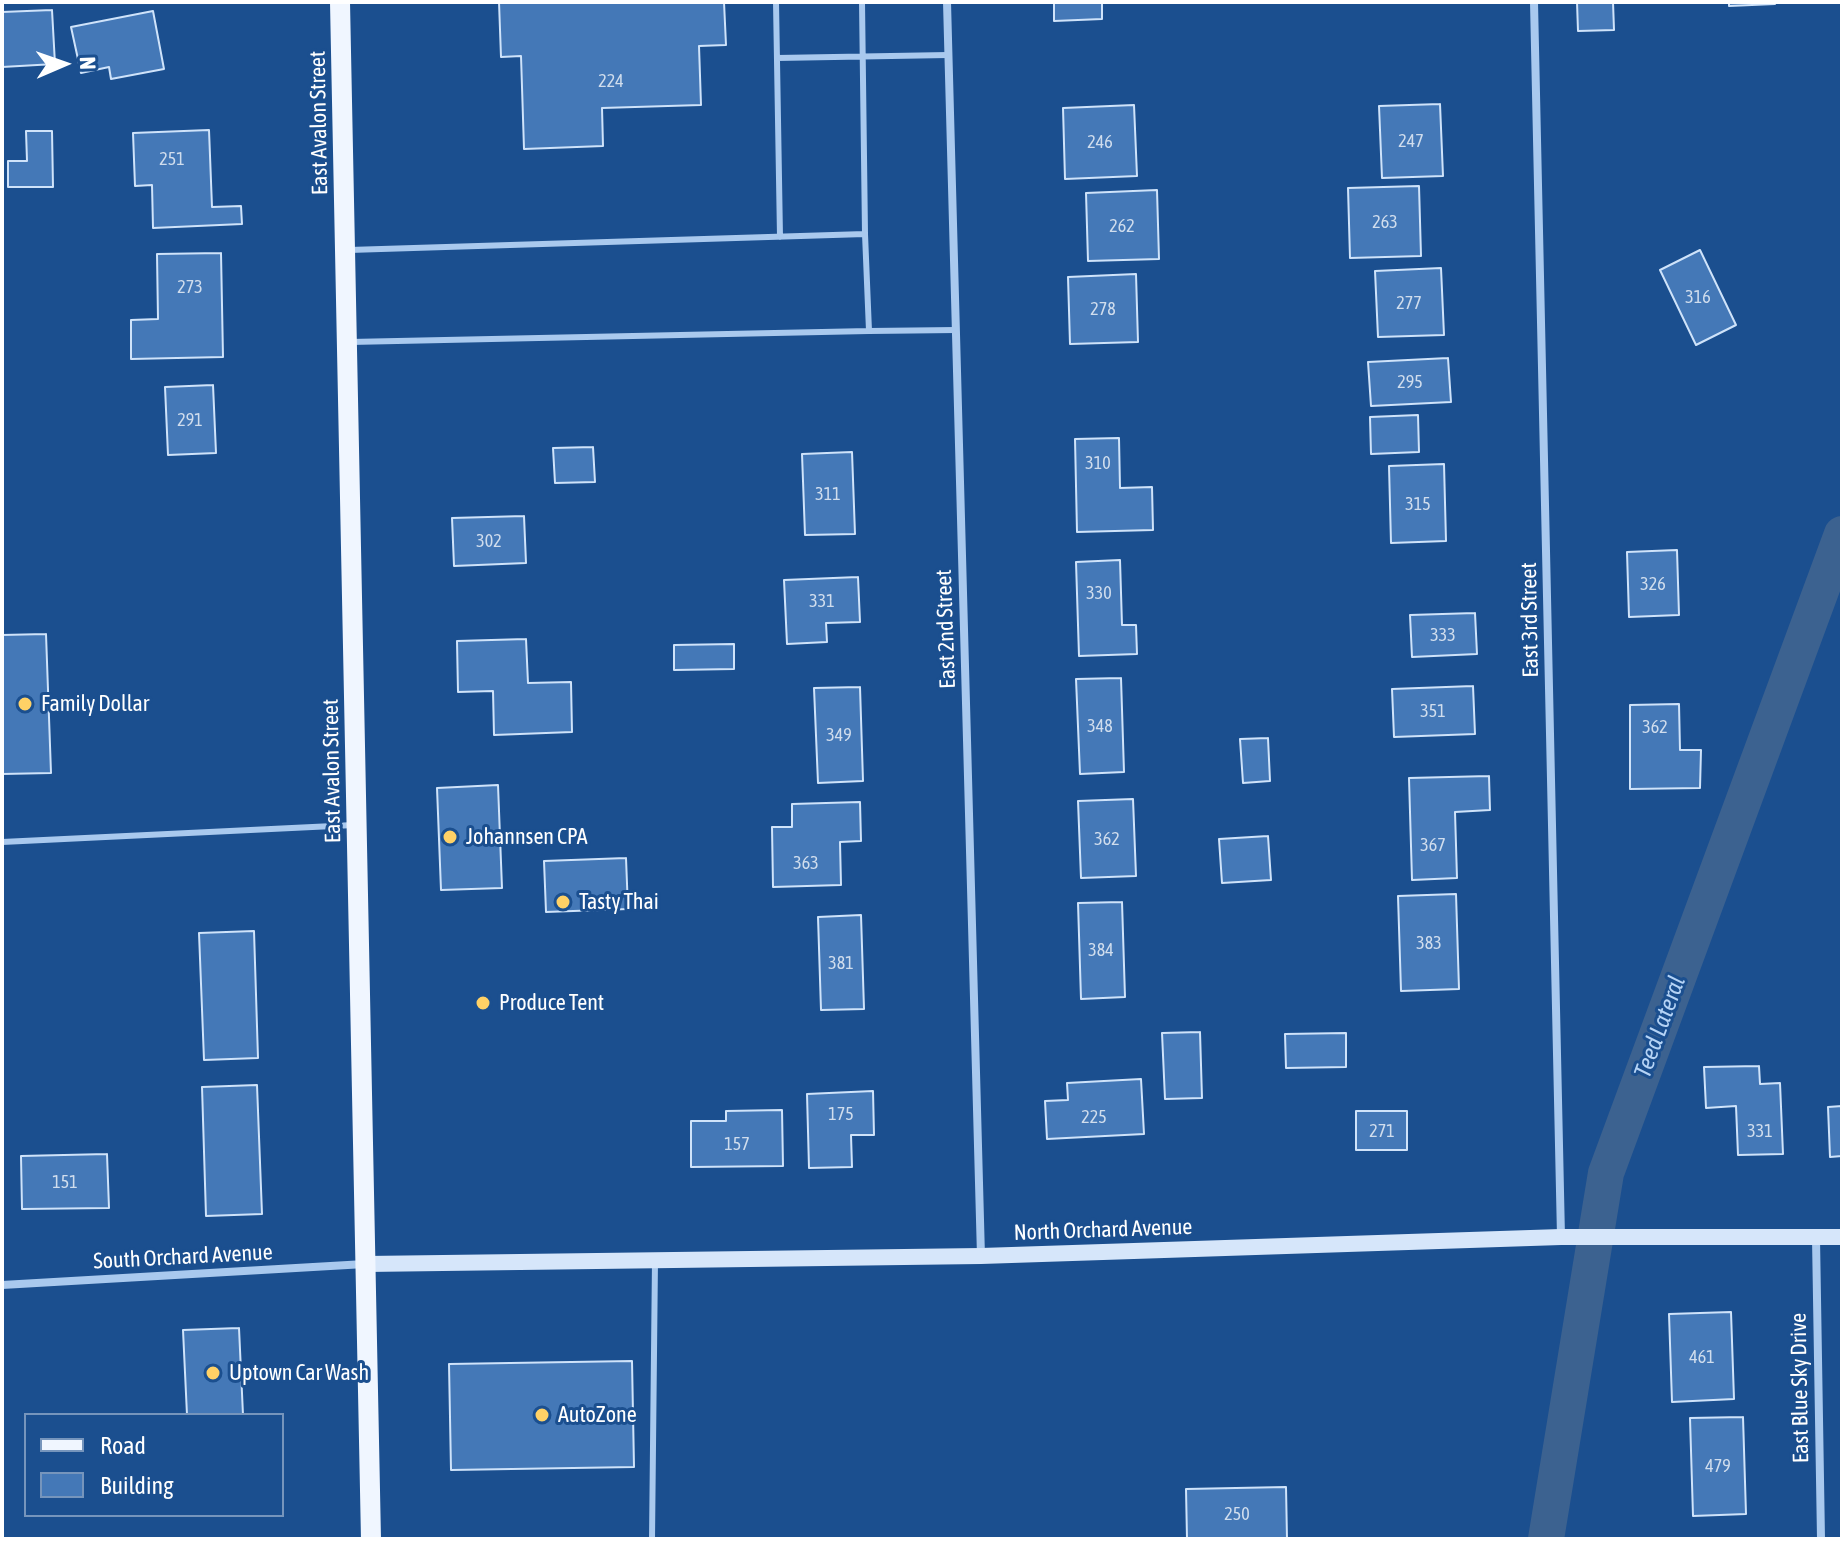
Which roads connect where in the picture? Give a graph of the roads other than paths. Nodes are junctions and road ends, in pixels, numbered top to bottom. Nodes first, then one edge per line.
1 (340, 2) edge
2 (776, 2) edge
3 (862, 2) edge
4 (947, 2) edge
5 (1534, 2) edge
6 (862, 55) junction
7 (948, 55) junction
8 (777, 58) junction
9 (865, 234) junction
10 (780, 237) junction
11 (346, 251) junction
12 (956, 330) junction
13 (869, 331) junction
14 (347, 342) junction
15 (357, 825) junction
16 (2, 842) edge
17 (1561, 1237) junction
18 (1816, 1237) junction
19 (1842, 1237) edge
20 (981, 1256) junction
21 (655, 1260) junction
22 (366, 1264) junction
23 (2, 1285) edge
24 (371, 1539) edge
25 (652, 1539) edge
26 (1821, 1539) edge

1 - 11 main road, East Avalon Street
2 - 8 lane
3 - 6 lane
4 - 7 street, East 2nd Street
5 - 17 street, East 3rd Street
6 - 7 lane
6 - 8 lane
6 - 9 lane
7 - 12 street, East 2nd Street
8 - 10 lane
9 - 10 lane
9 - 13 lane
10 - 11 lane
11 - 14 main road, East Avalon Street
12 - 13 lane
12 - 20 street, East 2nd Street
13 - 14 lane
14 - 15 main road, East Avalon Street
15 - 16 lane
15 - 22 main road, East Avalon Street
17 - 18 street, North Orchard Avenue
17 - 20 street, North Orchard Avenue
18 - 19 street, North Orchard Avenue
18 - 26 street, East Blue Sky Drive
20 - 21 street, North Orchard Avenue
21 - 22 street, North Orchard Avenue
21 - 25 lane
22 - 23 street, South Orchard Avenue
22 - 24 main road, East Avalon Street

